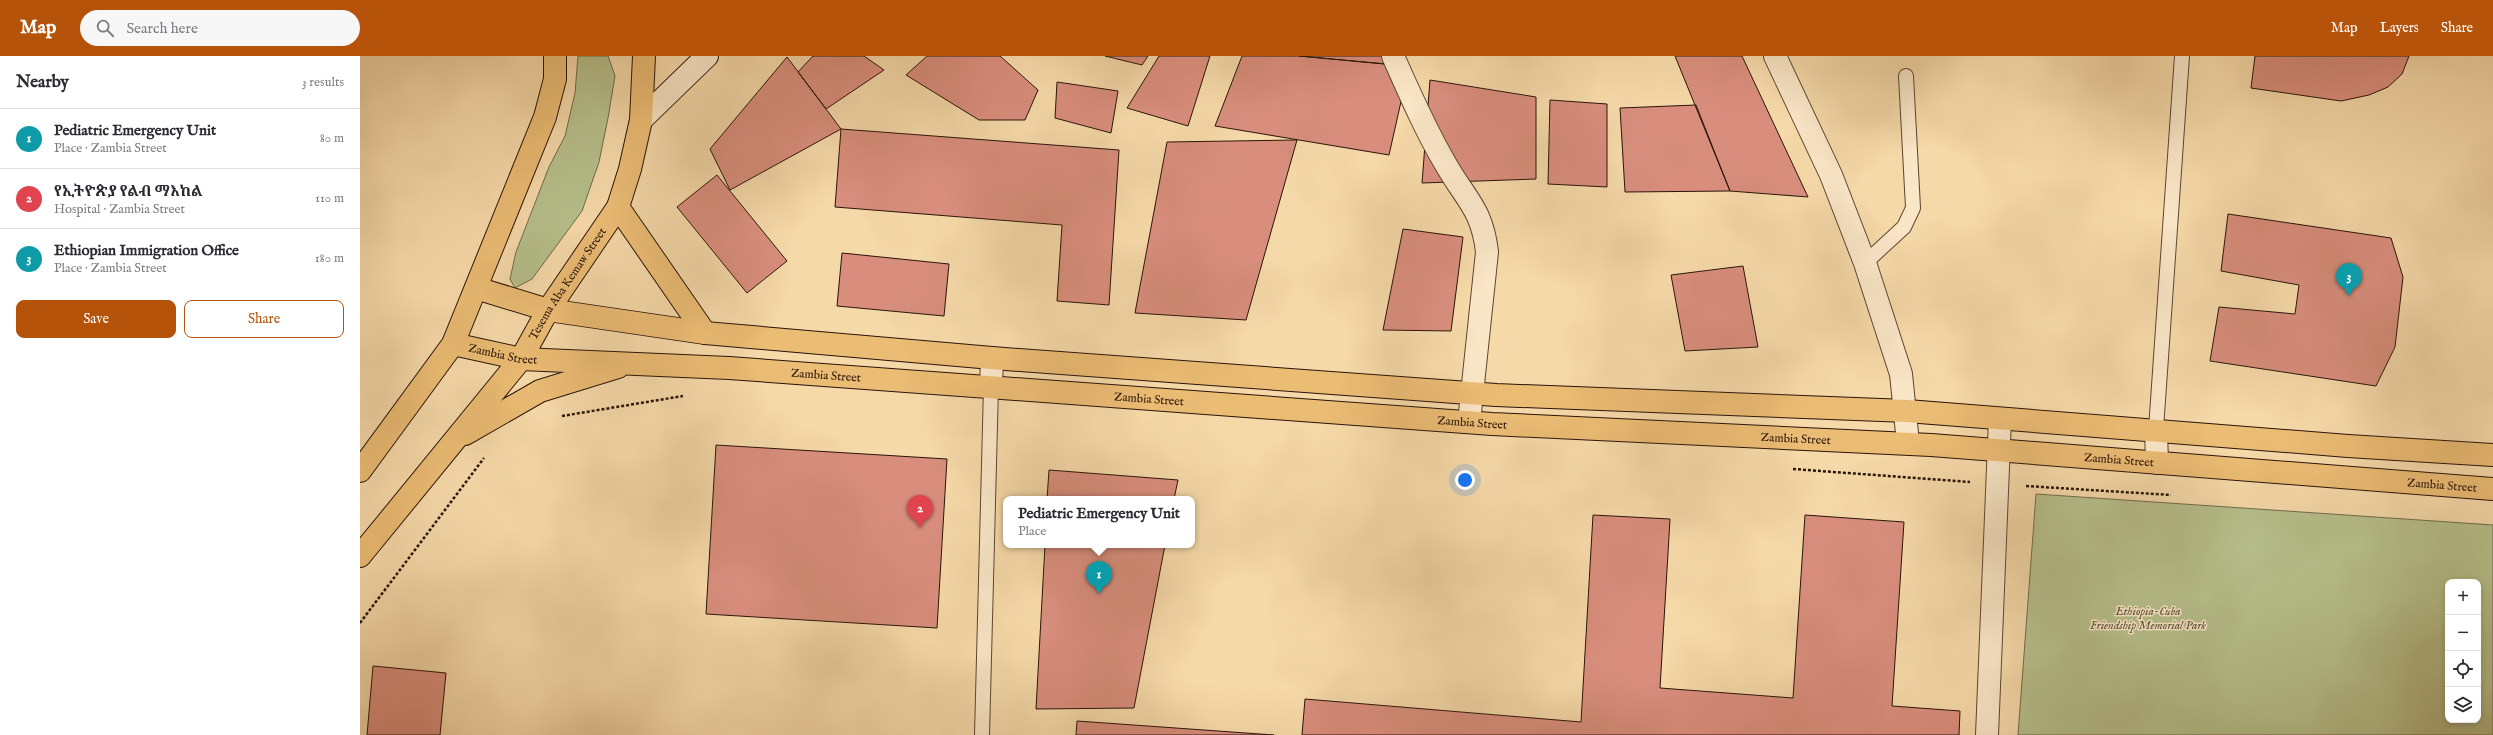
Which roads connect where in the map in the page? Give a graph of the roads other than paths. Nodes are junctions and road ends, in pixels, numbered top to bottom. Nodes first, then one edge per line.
1 (555, 56) edge
2 (644, 56) edge
3 (707, 56) edge
4 (1393, 56) edge
5 (1775, 56) edge
6 (2182, 56) edge
7 (1906, 76) dead end
8 (641, 120) junction
9 (618, 208) junction
10 (1865, 263) junction
11 (476, 288) junction
12 (548, 310) junction
13 (705, 333) junction
14 (453, 344) junction
15 (992, 358) junction
16 (521, 359) junction
17 (629, 363) junction
18 (991, 387) junction
19 (1472, 393) junction
20 (1906, 411) junction
21 (2000, 419) junction
22 (1469, 422) junction
23 (2156, 430) junction
24 (454, 441) junction
25 (1908, 443) junction
26 (1997, 451) junction
27 (2493, 455) edge
28 (2157, 463) junction
29 (360, 472) edge
30 (2493, 489) edge
31 (360, 556) edge
32 (982, 735) edge
33 (1987, 735) edge

1 - 11 main road
2 - 8 main road, Tesema Aba Kemaw Street
3 - 8 street
4 - 19 street
5 - 10 street
6 - 23 lane
7 - 10 lane
8 - 9 main road, Tesema Aba Kemaw Street
9 - 12 main road, Tesema Aba Kemaw Street
9 - 13 main road
10 - 20 street
11 - 12 main road
11 - 14 main road
12 - 13 main road
12 - 16 main road, Tesema Aba Kemaw Street
13 - 15 main road
14 - 16 main road, Zambia Street
14 - 29 main road
15 - 18 street
15 - 19 main road
16 - 17 main road, Zambia Street
16 - 24 main road, Tesema Aba Kemaw Street
17 - 18 main road, Zambia Street
17 - 24 main road
18 - 22 main road, Zambia Street
18 - 32 lane
19 - 20 main road
19 - 22 street
20 - 21 main road
20 - 25 street
21 - 23 main road
21 - 26 street
22 - 25 main road, Zambia Street
23 - 27 main road
23 - 28 street
24 - 31 main road, Tesema Aba Kemaw Street
25 - 26 main road, Zambia Street
26 - 28 main road, Zambia Street
26 - 33 street
28 - 30 main road, Zambia Street

